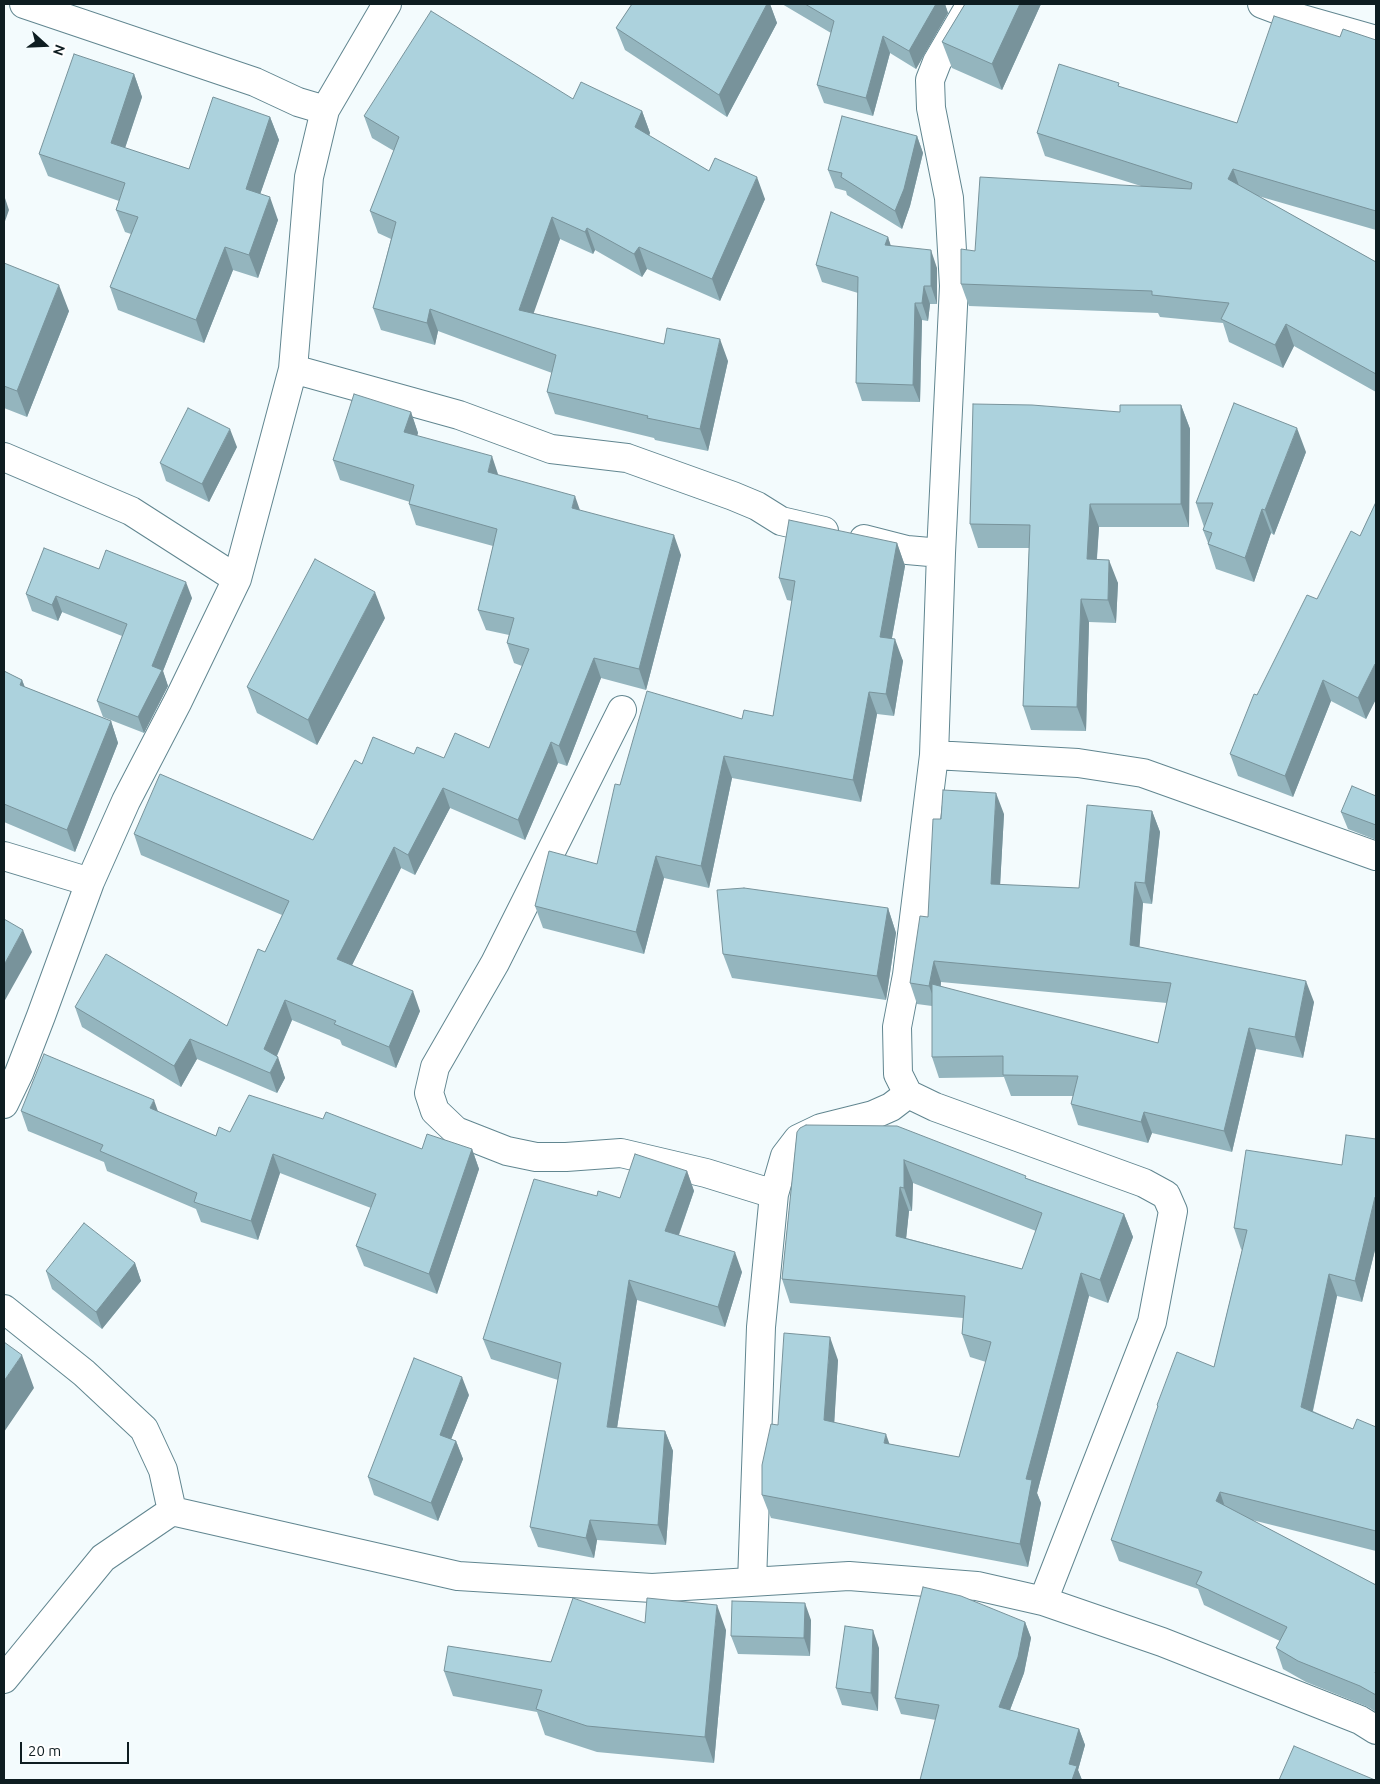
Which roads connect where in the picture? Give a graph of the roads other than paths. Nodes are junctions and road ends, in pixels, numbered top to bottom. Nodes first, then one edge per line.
1 (24, 4) edge
2 (387, 4) edge
3 (971, 4) edge
4 (1262, 4) edge
5 (1328, 15) edge
6 (1376, 40) edge
7 (325, 110) junction
8 (294, 369) junction
9 (4, 456) edge
10 (941, 553) junction
11 (237, 579) junction
12 (622, 710) dead end
13 (934, 755) junction
14 (4, 856) edge
15 (1376, 856) edge
16 (90, 882) junction
17 (908, 1094) junction
18 (4, 1104) edge
19 (774, 1194) junction
20 (4, 1309) edge
21 (172, 1511) junction
22 (752, 1582) junction
23 (1043, 1601) junction
24 (4, 1679) edge
25 (1376, 1730) edge

1 - 7 street
2 - 7 street
3 - 10 street
4 - 5 street
5 - 6 street
7 - 8 street
8 - 10 street
8 - 11 street
9 - 11 street
10 - 13 street
11 - 16 street
12 - 19 street
13 - 15 street
13 - 17 street
14 - 16 street
16 - 18 street
17 - 19 street
17 - 23 street
19 - 22 street
20 - 21 street
21 - 22 street
21 - 24 street
22 - 23 street
23 - 25 street

